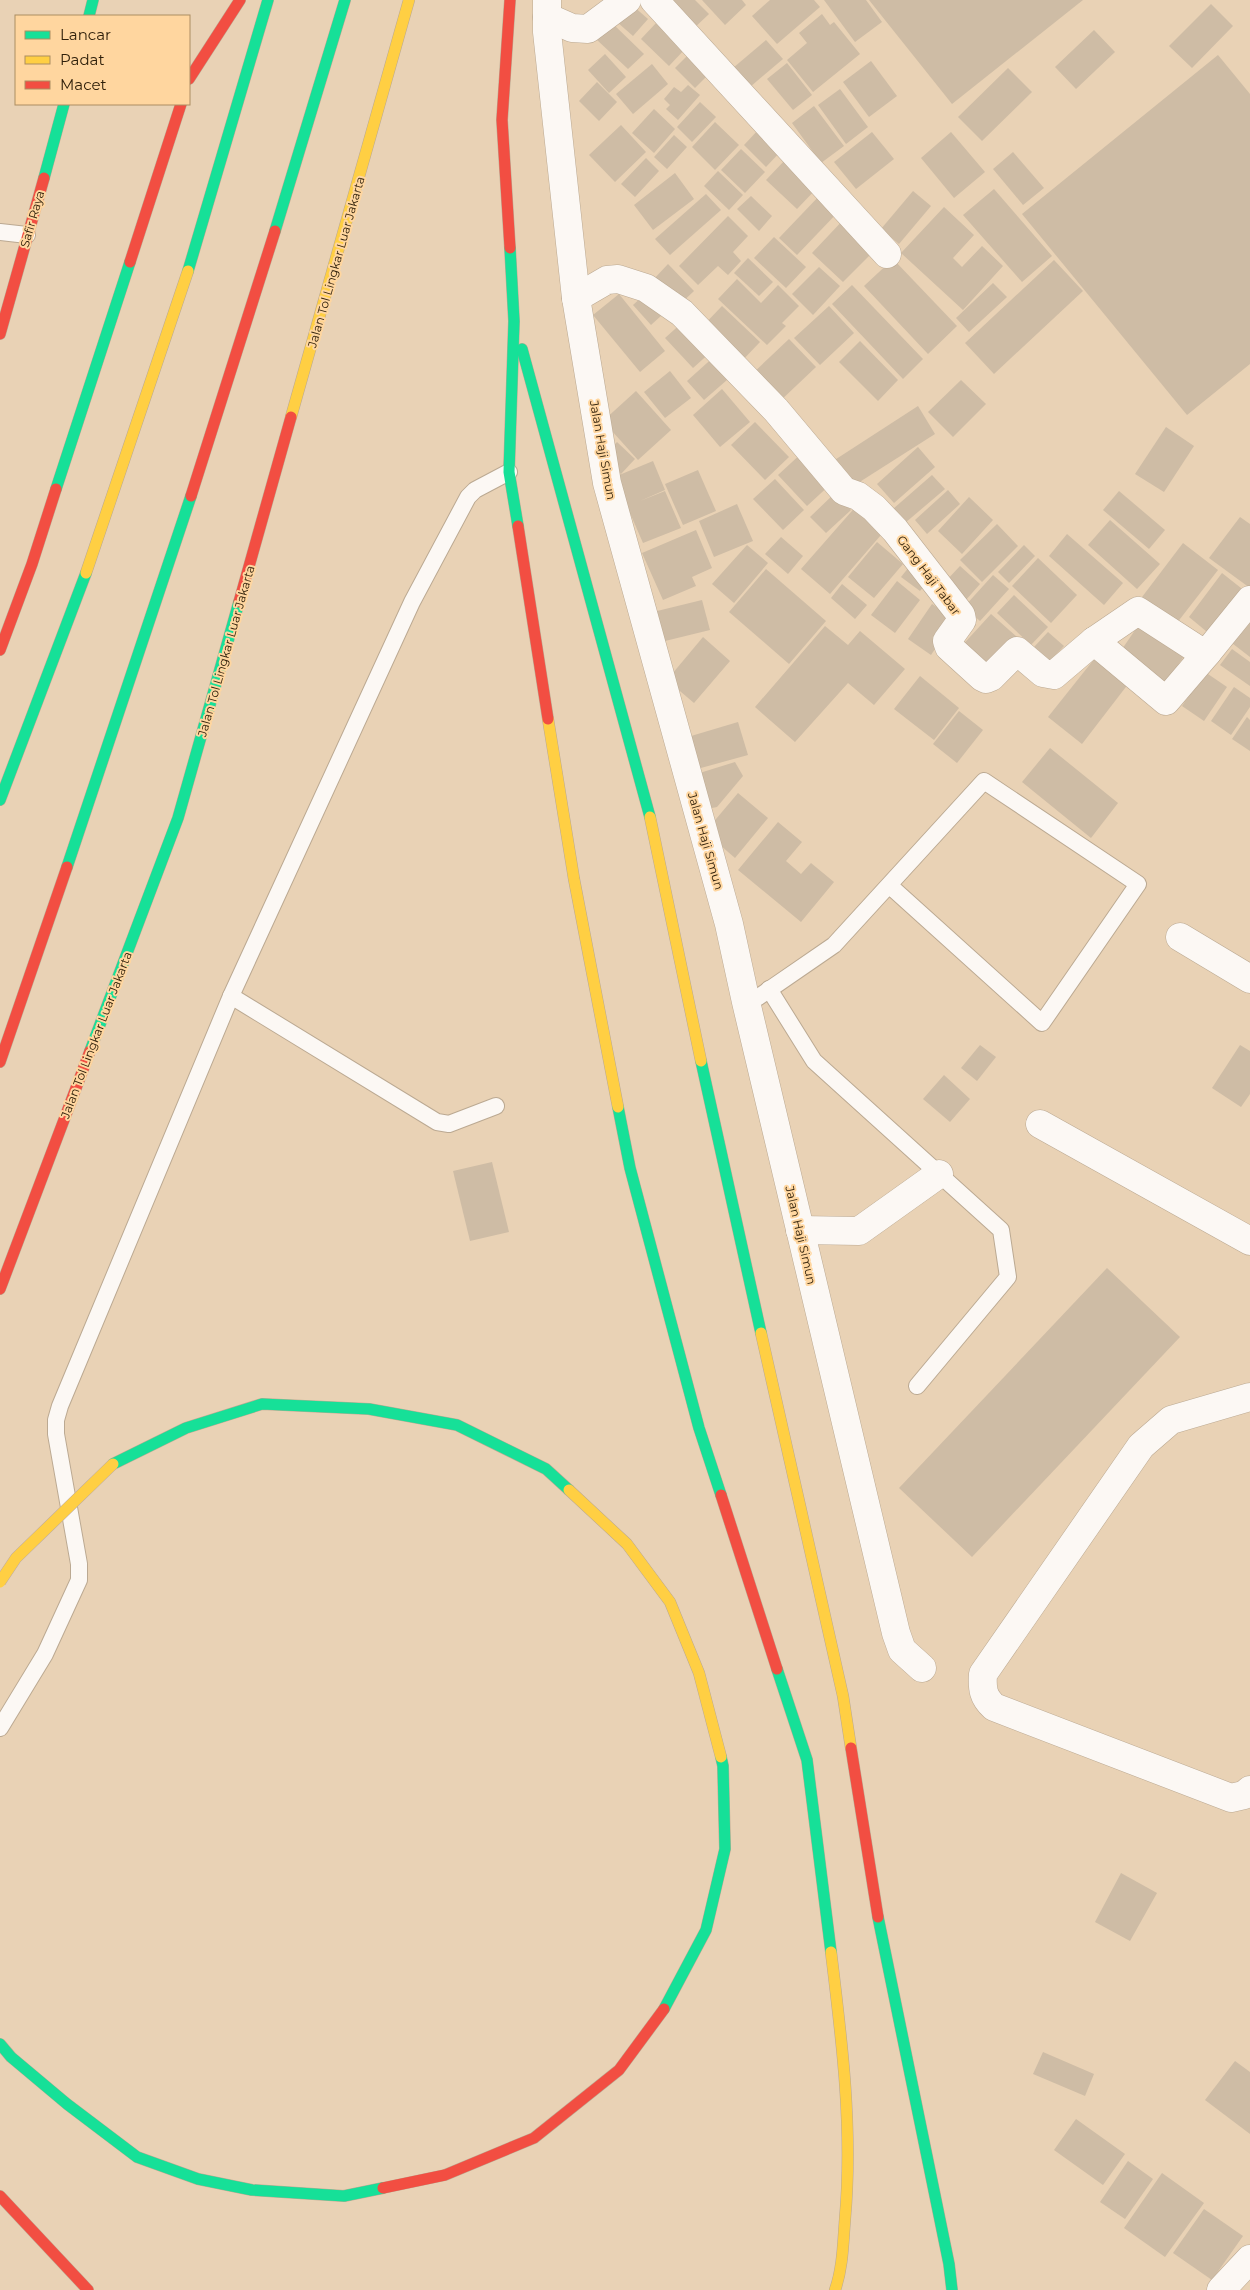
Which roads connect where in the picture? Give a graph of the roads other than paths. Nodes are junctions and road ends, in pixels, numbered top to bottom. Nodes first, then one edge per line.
1 (93, 0) edge
2 (240, 0) edge
3 (268, 0) edge
4 (345, 0) edge
5 (410, 0) edge
6 (510, 0) edge
7 (627, 0) edge
8 (654, 0) edge
9 (547, 8) edge
10 (89, 15) edge
11 (190, 77) edge
12 (64, 105) edge
13 (181, 105) edge
14 (0, 232) edge
15 (27, 235) junction
16 (887, 254) dead end
17 (576, 298) junction
18 (514, 321) junction
19 (0, 334) edge
20 (510, 472) junction
21 (1250, 600) edge
22 (1094, 641) junction
23 (0, 650) edge
24 (1206, 653) junction
25 (0, 800) edge
26 (889, 885) junction
27 (1180, 937) dead end
28 (1250, 979) edge
29 (769, 989) junction
30 (232, 996) junction
31 (746, 1002) junction
32 (0, 1062) edge
33 (496, 1106) dead end
34 (1040, 1124) dead end
35 (939, 1174) junction
36 (800, 1230) junction
37 (1250, 1241) edge
38 (0, 1289) edge
39 (917, 1386) dead end
40 (1250, 1397) edge
41 (0, 1582) edge
42 (922, 1668) dead end
43 (0, 1728) edge
44 (1250, 1790) edge
45 (0, 2044) edge
46 (0, 2196) edge
47 (1250, 2259) edge
48 (88, 2290) edge
49 (834, 2290) edge
50 (952, 2290) edge
51 (1221, 2290) edge

1 - 10 main road
2 - 11 main road
3 - 25 main road
4 - 32 main road
5 - 38 main road, Jalan Tol Lingkar Luar Jakarta
6 - 18 main road
7 - 9 street
8 - 16 street
9 - 17 street, Jalan Haji Simun
12 - 15 main road, Safir Raya
13 - 23 main road
14 - 15 lane
15 - 19 main road, Safir Raya
17 - 22 street, Gang Haji Tabar
17 - 31 street, Jalan Haji Simun
18 - 20 main road
18 - 50 main road
20 - 30 lane
20 - 49 main road
21 - 24 street
22 - 24 street, Gang Haji Tabar
22 - 24 street
26 - 26 lane
26 - 29 lane
27 - 28 street
29 - 31 lane
29 - 35 lane
30 - 33 lane
30 - 43 lane
31 - 36 street, Jalan Haji Simun
34 - 37 street
35 - 36 street
35 - 39 lane
36 - 42 street, Jalan Haji Simun
40 - 44 street
41 - 45 main road, bridge
46 - 48 main road
47 - 51 street

